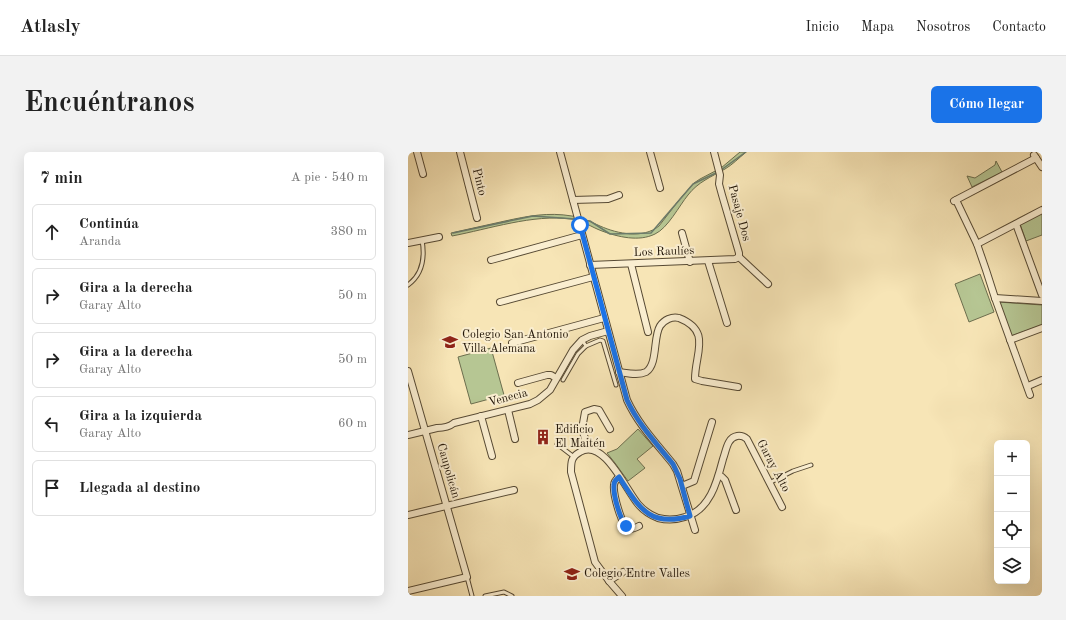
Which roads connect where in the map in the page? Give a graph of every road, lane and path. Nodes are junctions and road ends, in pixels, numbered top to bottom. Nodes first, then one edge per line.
1 (417, 152) edge
2 (460, 152) edge
3 (560, 152) edge
4 (650, 152) edge
5 (714, 152) edge
6 (1042, 167) edge
7 (423, 174) dead end
8 (660, 188) dead end
9 (619, 195) dead end
10 (573, 200) junction
11 (1042, 210) edge
12 (477, 218) dead end
13 (1016, 224) junction
14 (682, 233) dead end
15 (582, 236) junction
16 (439, 237) dead end
17 (422, 240) junction
18 (408, 243) edge
19 (976, 244) junction
20 (739, 257) junction
21 (491, 260) dead end
22 (708, 261) junction
23 (690, 262) junction
24 (631, 264) junction
25 (590, 266) junction
26 (593, 277) junction
27 (768, 284) dead end
28 (408, 285) edge
29 (1042, 295) edge
30 (995, 298) junction
31 (1042, 301) edge
32 (500, 302) dead end
33 (604, 318) junction
34 (727, 323) dead end
35 (1042, 328) edge
36 (608, 330) junction
37 (648, 332) dead end
38 (582, 340) junction
39 (1010, 340) junction
40 (512, 343) dead end
41 (586, 346) junction
42 (408, 370) edge
43 (619, 372) junction
44 (559, 379) junction
45 (1042, 380) edge
46 (518, 384) dead end
47 (616, 385) dead end
48 (738, 386) dead end
49 (1028, 386) junction
50 (1030, 395) dead end
51 (508, 410) junction
52 (481, 416) junction
53 (712, 422) dead end
54 (610, 429) dead end
55 (424, 431) junction
56 (408, 435) edge
57 (515, 438) dead end
58 (557, 444) dead end
59 (588, 448) junction
60 (492, 456) dead end
61 (574, 457) junction
62 (811, 465) dead end
63 (719, 475) junction
64 (619, 477) junction
65 (769, 483) junction
66 (682, 486) junction
67 (514, 490) dead end
68 (446, 506) junction
69 (782, 507) dead end
70 (736, 510) dead end
71 (408, 515) edge
72 (690, 516) junction
73 (639, 526) dead end
74 (695, 530) dead end
75 (623, 572) dead end
76 (467, 577) junction
77 (609, 581) junction
78 (408, 591) edge
79 (472, 596) edge
80 (485, 596) edge
81 (512, 596) edge
82 (622, 596) edge

1 - 7 street
2 - 12 street, Pinto
3 - 10 street
4 - 8 street
5 - 20 street, Pasaje Dos
6 - 19 street
9 - 10 street
10 - 15 street
11 - 13 street
13 - 19 street
13 - 29 street
14 - 23 street
15 - 21 street
15 - 25 street
16 - 17 street
17 - 18 street
17 - 28 lane
19 - 30 street
20 - 22 street, Los Raulíes
20 - 27 street
22 - 23 street, Los Raulíes
22 - 34 street
23 - 24 street, Los Raulíes
24 - 25 street, Los Raulíes
24 - 37 street
25 - 26 street
26 - 32 street
26 - 33 street
30 - 31 street
30 - 39 street
33 - 36 street
33 - 40 street
35 - 39 street
36 - 38 street, Venecia
36 - 43 street
38 - 41 lane
38 - 44 street, Venecia
39 - 49 street
41 - 44 lane
41 - 47 lane
42 - 55 street, Caupolicán
43 - 48 street
43 - 66 street
44 - 46 street
44 - 51 street, Venecia
45 - 49 street
49 - 50 street
51 - 52 street, Venecia
51 - 57 street
52 - 55 street, Venecia
52 - 60 street
53 - 66 street
54 - 59 street
55 - 56 street, Venecia
55 - 68 street, Caupolicán
58 - 61 lane
59 - 61 street
59 - 64 street, Garay Alto
61 - 77 street
62 - 65 lane
63 - 65 street, Garay Alto
63 - 70 street
63 - 72 street, Garay Alto
64 - 72 street, Garay Alto
64 - 73 street
65 - 69 street, Garay Alto
66 - 72 street
67 - 68 street
68 - 71 street
68 - 76 street, Caupolicán
72 - 74 street
75 - 77 street
76 - 78 street
76 - 79 lane
77 - 82 street
80 - 81 lane

